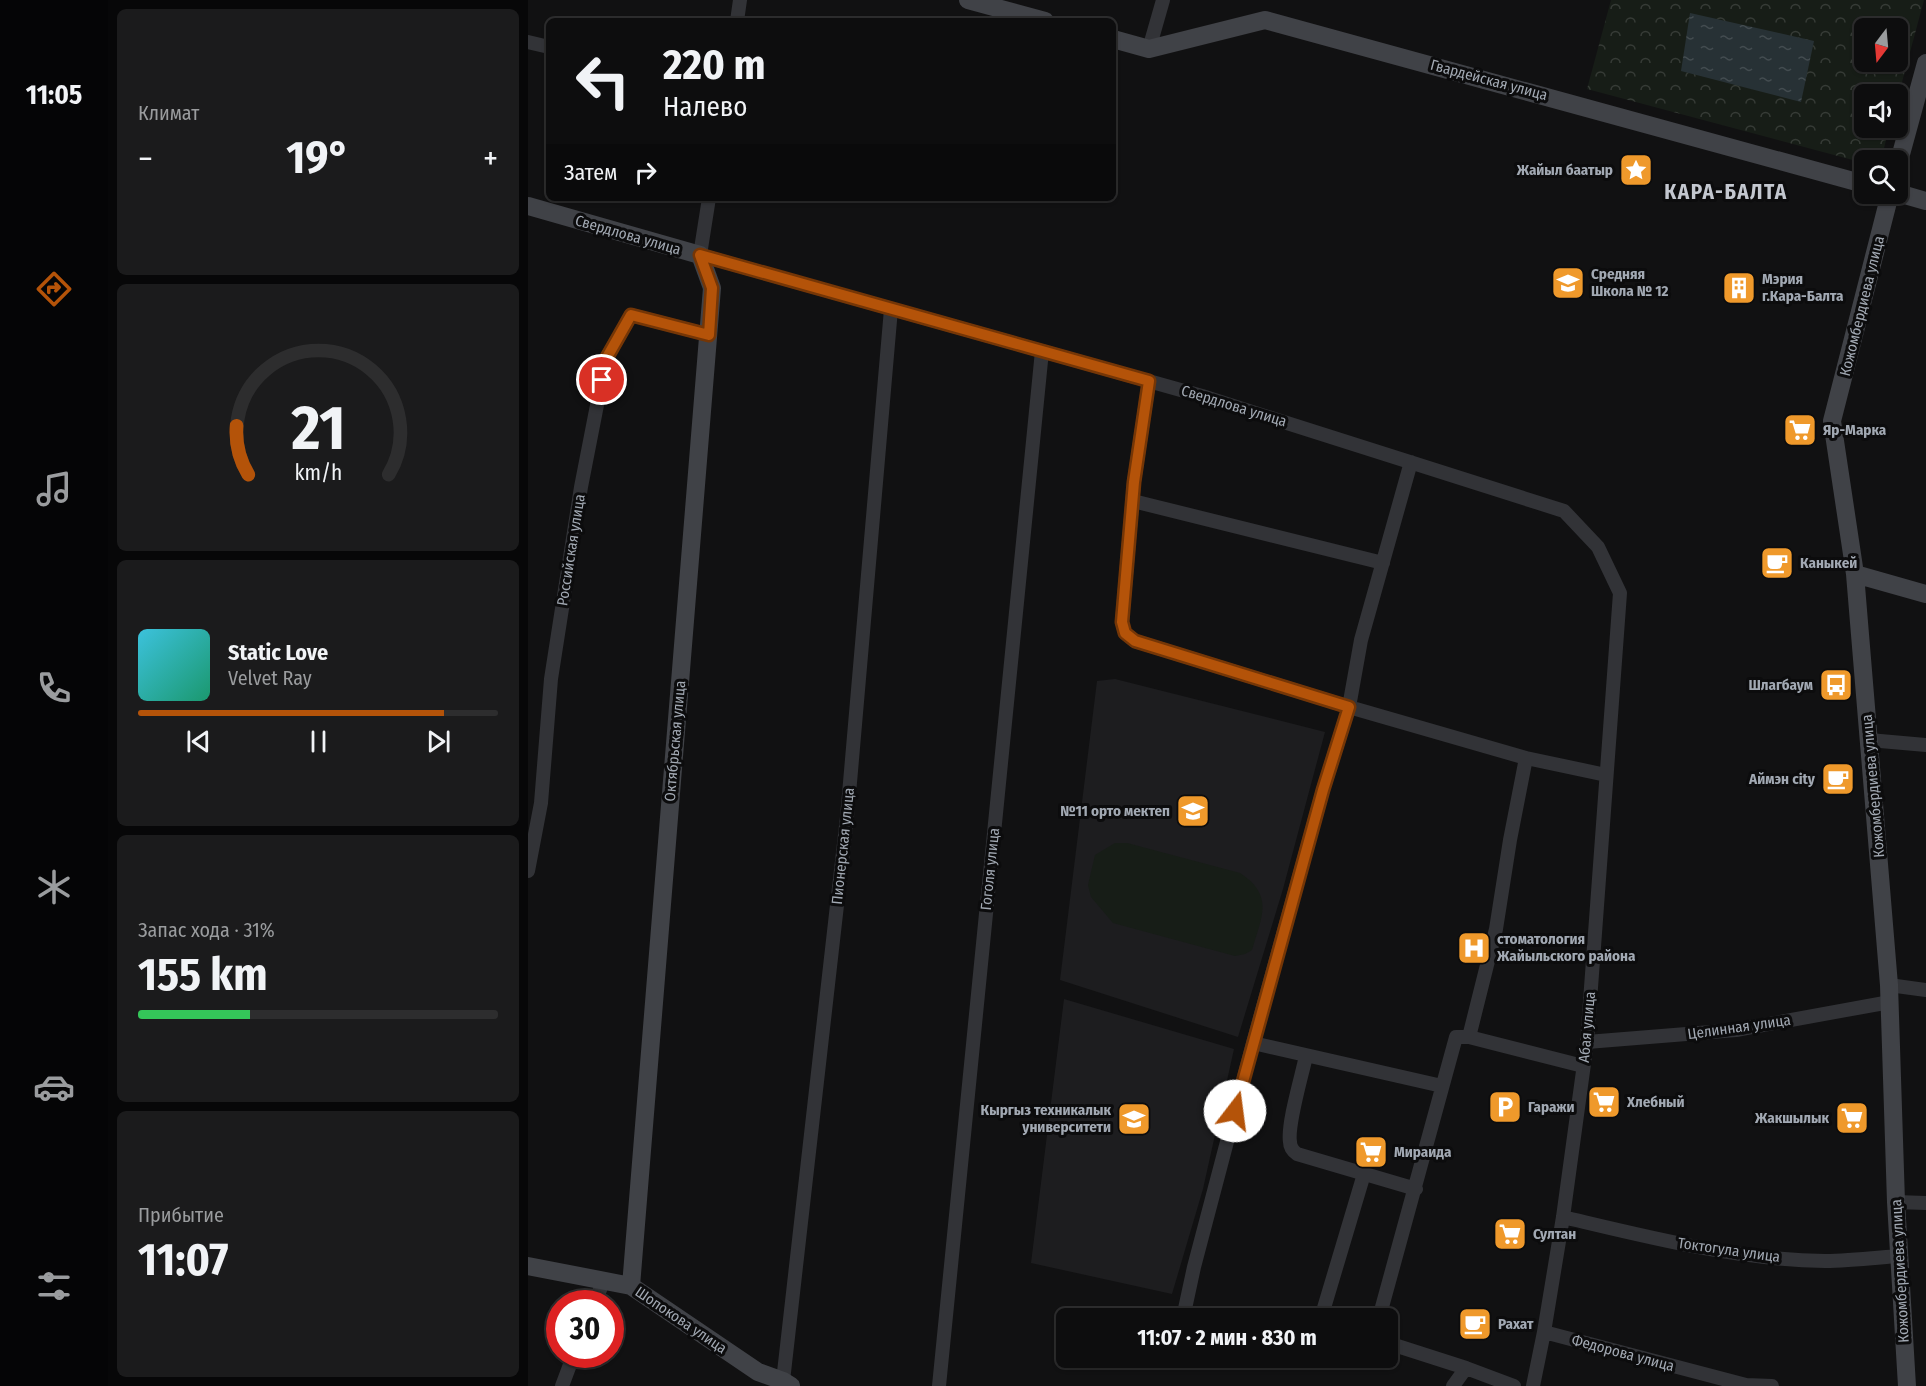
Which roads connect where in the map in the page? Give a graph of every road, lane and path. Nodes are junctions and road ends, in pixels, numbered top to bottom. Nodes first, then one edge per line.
1 (740, 0) edge
2 (968, 0) edge
3 (1163, 0) edge
4 (737, 18) edge
5 (1034, 18) edge
6 (1116, 40) edge
7 (528, 42) edge
8 (546, 46) edge
9 (1149, 49) junction
10 (1926, 63) edge
11 (1902, 150) edge
12 (1854, 181) edge
13 (1908, 196) edge
14 (709, 201) edge
15 (1926, 201) edge
16 (1887, 204) edge
17 (528, 206) edge
18 (700, 255) junction
19 (891, 309) junction
20 (709, 335) junction
21 (1042, 351) junction
22 (1149, 381) junction
23 (1411, 462) junction
24 (1132, 501) junction
25 (1383, 563) junction
26 (1855, 574) junction
27 (1620, 593) joint
28 (1926, 594) edge
29 (1349, 707) junction
30 (1869, 740) junction
31 (1926, 745) edge
32 (1526, 759) junction
33 (1606, 774) junction
34 (528, 872) edge
35 (1926, 990) edge
36 (1889, 993) junction
37 (1469, 1037) junction
38 (1587, 1042) junction
39 (1252, 1043) junction
40 (1306, 1056) junction
41 (1583, 1065) junction
42 (1442, 1086) junction
43 (1364, 1174) junction
44 (1416, 1189) junction
45 (1896, 1202) junction
46 (1926, 1203) edge
47 (1563, 1217) junction
48 (1898, 1256) junction
49 (528, 1266) edge
50 (604, 1280) junction
51 (631, 1286) junction
52 (600, 1290) edge
53 (1185, 1308) edge
54 (1324, 1308) edge
55 (1382, 1308) edge
56 (1544, 1332) junction
57 (1398, 1346) edge
58 (569, 1368) edge
59 (1466, 1368) junction
60 (756, 1379) edge
61 (787, 1383) edge
62 (562, 1386) edge
63 (939, 1386) edge
64 (1453, 1386) edge
65 (1514, 1386) edge
66 (1533, 1386) edge
67 (1772, 1386) edge
68 (1907, 1386) edge

1 - 4 street
2 - 5 street
3 - 9 street
6 - 9 street, Гвардейская улица
7 - 8 street
9 - 12 street, Гвардейская улица
10 - 11 street
13 - 15 street
14 - 18 street, Октябрьская улица
16 - 26 street, Кожомбердиева улица
17 - 18 street, Свердлова улица
18 - 19 street, Свердлова улица
18 - 20 street, Октябрьская улица
19 - 21 street, Свердлова улица
19 - 61 street, Пионерская улица
20 - 34 street, Российская улица
20 - 51 street, Октябрьская улица
21 - 22 street, Свердлова улица
21 - 63 street, Гоголя улица
22 - 23 street, Свердлова улица
22 - 24 street
23 - 25 street
23 - 27 street, Свердлова улица
24 - 25 street
24 - 29 street
25 - 29 street
26 - 28 street
26 - 30 street, Кожомбердиева улица
27 - 33 street, Абая улица
29 - 32 street
29 - 39 street
30 - 31 street
30 - 36 street, Кожомбердиева улица
32 - 33 street
32 - 37 street
33 - 38 street, Абая улица
35 - 36 street, Целинная улица
36 - 38 street, Целинная улица
36 - 45 street, Кожомбердиева улица
37 - 41 street
37 - 42 street
38 - 41 street, Абая улица
39 - 40 street
39 - 53 street
40 - 42 street
40 - 43 street
41 - 47 street, Абая улица
42 - 44 street
43 - 44 street
43 - 54 street
44 - 55 street
45 - 46 street
45 - 48 street, Кожомбердиева улица
47 - 48 street, Токтогула улица
47 - 56 street, Абая улица
48 - 68 street, Кожомбердиева улица
49 - 50 street, Шопокова улица
50 - 51 street, Шопокова улица
50 - 52 street
51 - 60 street, Шопокова улица
56 - 66 street, Абая улица
56 - 67 street, Федорова улица
57 - 59 street
58 - 62 street
59 - 64 street
59 - 65 street
60 - 61 street, Шопокова улица

